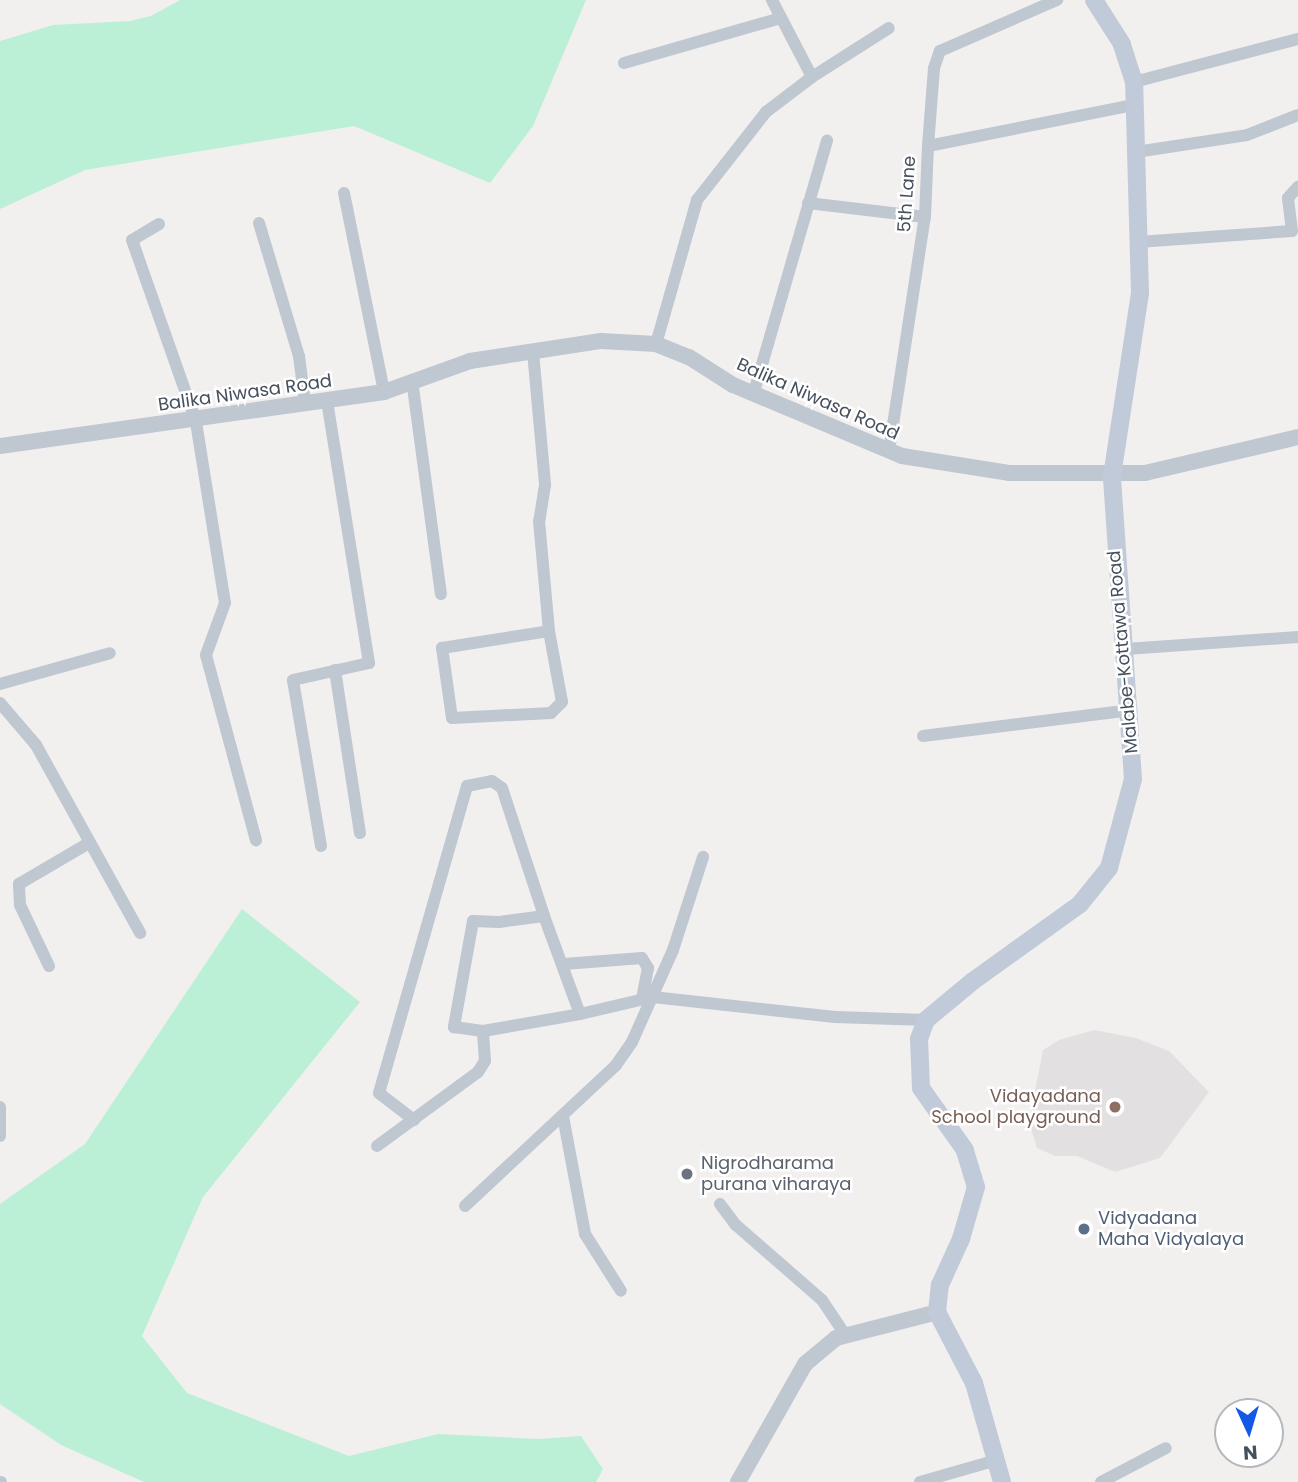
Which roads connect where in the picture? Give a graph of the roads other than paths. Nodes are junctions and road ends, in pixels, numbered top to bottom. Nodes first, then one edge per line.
1 (772, 0) edge
2 (1056, 0) edge
3 (1094, 0) edge
4 (781, 18) junction
5 (889, 28) dead end
6 (1298, 39) edge
7 (624, 63) dead end
8 (811, 76) junction
9 (1134, 82) junction
10 (1134, 106) junction
11 (1298, 115) edge
12 (827, 140) dead end
13 (929, 146) junction
14 (1136, 152) junction
15 (1298, 187) edge
16 (344, 193) dead end
17 (808, 203) junction
18 (925, 217) junction
19 (259, 223) dead end
20 (159, 224) dead end
21 (1138, 242) junction
22 (656, 344) junction
23 (533, 352) junction
24 (412, 380) junction
25 (384, 392) junction
26 (754, 392) junction
27 (327, 401) junction
28 (305, 403) junction
29 (196, 422) junction
30 (1298, 437) edge
31 (0, 446) edge
32 (889, 451) junction
33 (1112, 476) junction
34 (441, 594) dead end
35 (549, 631) junction
36 (1298, 637) edge
37 (1126, 649) junction
38 (110, 653) dead end
39 (335, 670) junction
40 (0, 684) edge
41 (0, 703) edge
42 (1131, 710) junction
43 (923, 736) dead end
44 (360, 833) dead end
45 (256, 840) dead end
46 (89, 843) junction
47 (321, 846) dead end
48 (703, 858) dead end
49 (544, 916) junction
50 (139, 933) dead end
51 (564, 964) junction
52 (49, 966) dead end
53 (647, 998) junction
54 (580, 1014) junction
55 (926, 1020) junction
56 (482, 1031) junction
57 (0, 1107) edge
58 (563, 1116) junction
59 (414, 1120) junction
60 (0, 1136) edge
61 (377, 1146) dead end
62 (720, 1204) dead end
63 (465, 1206) dead end
64 (621, 1291) dead end
65 (937, 1312) junction
66 (846, 1335) junction
67 (1166, 1448) dead end
68 (997, 1460) junction
69 (737, 1482) edge
70 (920, 1482) edge
71 (1002, 1482) edge
72 (1101, 1482) edge

1 - 4 street
2 - 13 street
3 - 9 main road, Malabe-Kottawa Road
4 - 7 street
4 - 8 street
5 - 8 street
6 - 9 street
8 - 22 street
9 - 10 main road, Malabe-Kottawa Road
10 - 13 street, 5th Lane
10 - 14 main road, Malabe-Kottawa Road
11 - 14 street
12 - 17 street
13 - 18 street, 5th Lane
14 - 21 main road, Malabe-Kottawa Road
15 - 21 street
16 - 25 street
17 - 18 street
17 - 26 street
18 - 32 street, 5th Lane
19 - 28 street
20 - 29 street
21 - 33 main road, Malabe-Kottawa Road
22 - 23 street, Balika Niwasa Road
22 - 26 street, Balika Niwasa Road
23 - 24 street, Balika Niwasa Road
23 - 35 street
24 - 25 street, Balika Niwasa Road
24 - 34 street
25 - 27 street, Balika Niwasa Road
26 - 32 street, Balika Niwasa Road
27 - 28 street, Balika Niwasa Road
27 - 39 street
28 - 29 street, Balika Niwasa Road
29 - 31 street, Balika Niwasa Road
29 - 45 street
30 - 33 street, Balika Niwasa Road
32 - 33 street, Balika Niwasa Road
33 - 37 main road, Malabe-Kottawa Road
35 - 35 street
36 - 37 street
37 - 42 main road, Malabe-Kottawa Road
38 - 40 street
39 - 44 street
39 - 47 street
41 - 46 street
42 - 43 street
42 - 55 main road, Malabe-Kottawa Road
46 - 50 street
46 - 52 street
48 - 53 street
49 - 51 street
49 - 56 street
49 - 59 street
51 - 53 street
51 - 54 street
53 - 54 street
53 - 55 street
53 - 58 street
54 - 56 street
55 - 65 main road
56 - 59 street
57 - 60 street
58 - 63 street
58 - 64 street
59 - 61 street
62 - 66 street
65 - 66 street
65 - 68 main road
66 - 69 street
67 - 72 street
68 - 70 street
68 - 71 main road

